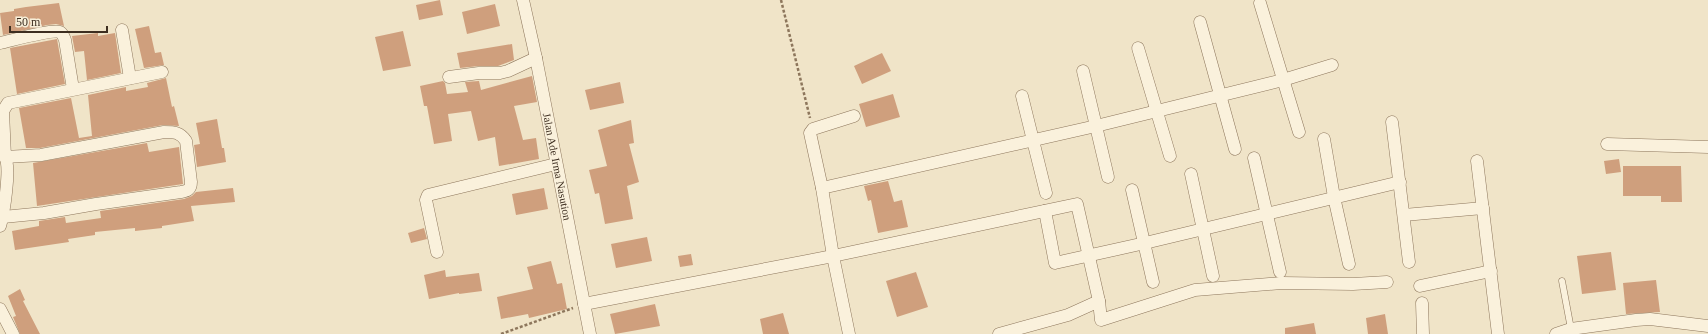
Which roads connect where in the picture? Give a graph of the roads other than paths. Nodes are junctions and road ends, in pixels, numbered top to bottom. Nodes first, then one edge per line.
1 (523, 0) edge
2 (1260, 3) dead end
3 (1200, 22) dead end
4 (122, 30) dead end
5 (0, 43) edge
6 (1138, 48) dead end
7 (536, 58) junction
8 (1332, 65) dead end
9 (1083, 71) dead end
10 (162, 72) dead end
11 (448, 77) dead end
12 (130, 78) junction
13 (1283, 80) junction
14 (73, 89) junction
15 (1022, 96) dead end
16 (1219, 96) junction
17 (1157, 111) junction
18 (854, 116) dead end
19 (1392, 122) dead end
20 (1096, 126) junction
21 (1299, 132) dead end
22 (1324, 139) dead end
23 (1032, 140) junction
24 (1607, 144) dead end
25 (1708, 147) edge
26 (1234, 149) dead end
27 (3, 155) edge
28 (1170, 156) dead end
29 (1254, 158) dead end
30 (1477, 161) dead end
31 (556, 164) junction
32 (1191, 174) dead end
33 (1108, 178) dead end
34 (1400, 182) junction
35 (822, 188) junction
36 (1132, 190) dead end
37 (1046, 193) dead end
38 (1334, 197) junction
39 (1483, 208) junction
40 (1045, 211) junction
41 (1267, 214) junction
42 (1404, 215) junction
43 (1, 221) edge
44 (1203, 229) junction
45 (1145, 243) junction
46 (437, 252) dead end
47 (834, 256) junction
48 (1088, 256) junction
49 (1409, 262) dead end
50 (1349, 264) dead end
51 (1491, 271) junction
52 (1280, 272) dead end
53 (1213, 276) dead end
54 (1562, 281) dead end
55 (1153, 282) dead end
56 (1387, 282) dead end
57 (1420, 286) dead end
58 (1099, 301) junction
59 (1422, 303) dead end
60 (584, 304) junction
61 (0, 309) edge
62 (1708, 326) edge
63 (1620, 328) edge
64 (1572, 329) junction
65 (12, 334) edge
66 (590, 334) edge
67 (849, 334) edge
68 (999, 334) edge
69 (1423, 334) edge
70 (1498, 334) edge
71 (1556, 334) edge

1 - 7 street, Jalan Ade Irma Nasution
2 - 13 street
3 - 16 street
4 - 12 street
5 - 14 street
6 - 17 street
7 - 11 street
7 - 31 street, Jalan Ade Irma Nasution
8 - 13 street
9 - 20 street
10 - 12 street
12 - 14 street
13 - 16 street
13 - 21 street
14 - 27 street
15 - 23 street
16 - 17 street
16 - 26 street
17 - 20 street
17 - 28 street
18 - 35 street
19 - 34 street
20 - 23 street
20 - 33 street
22 - 38 street
23 - 35 street
23 - 37 street
24 - 25 street
27 - 43 street
27 - 43 street
29 - 41 street
30 - 39 street
31 - 46 street
31 - 60 street, Jalan Ade Irma Nasution
32 - 44 street
34 - 38 street
34 - 42 street
35 - 47 street
36 - 45 street
38 - 41 street
38 - 50 street
39 - 42 street
39 - 51 street
40 - 47 street
40 - 48 street
40 - 48 street
41 - 44 street
41 - 52 street
42 - 49 street
44 - 45 street
44 - 53 street
45 - 48 street
45 - 55 street
47 - 60 street
47 - 67 street
48 - 58 street
51 - 57 street
51 - 70 street
54 - 64 lane
56 - 58 street
58 - 68 street
59 - 69 street
60 - 66 street, Jalan Ade Irma Nasution
61 - 65 street
62 - 63 street
63 - 64 street
64 - 71 street

